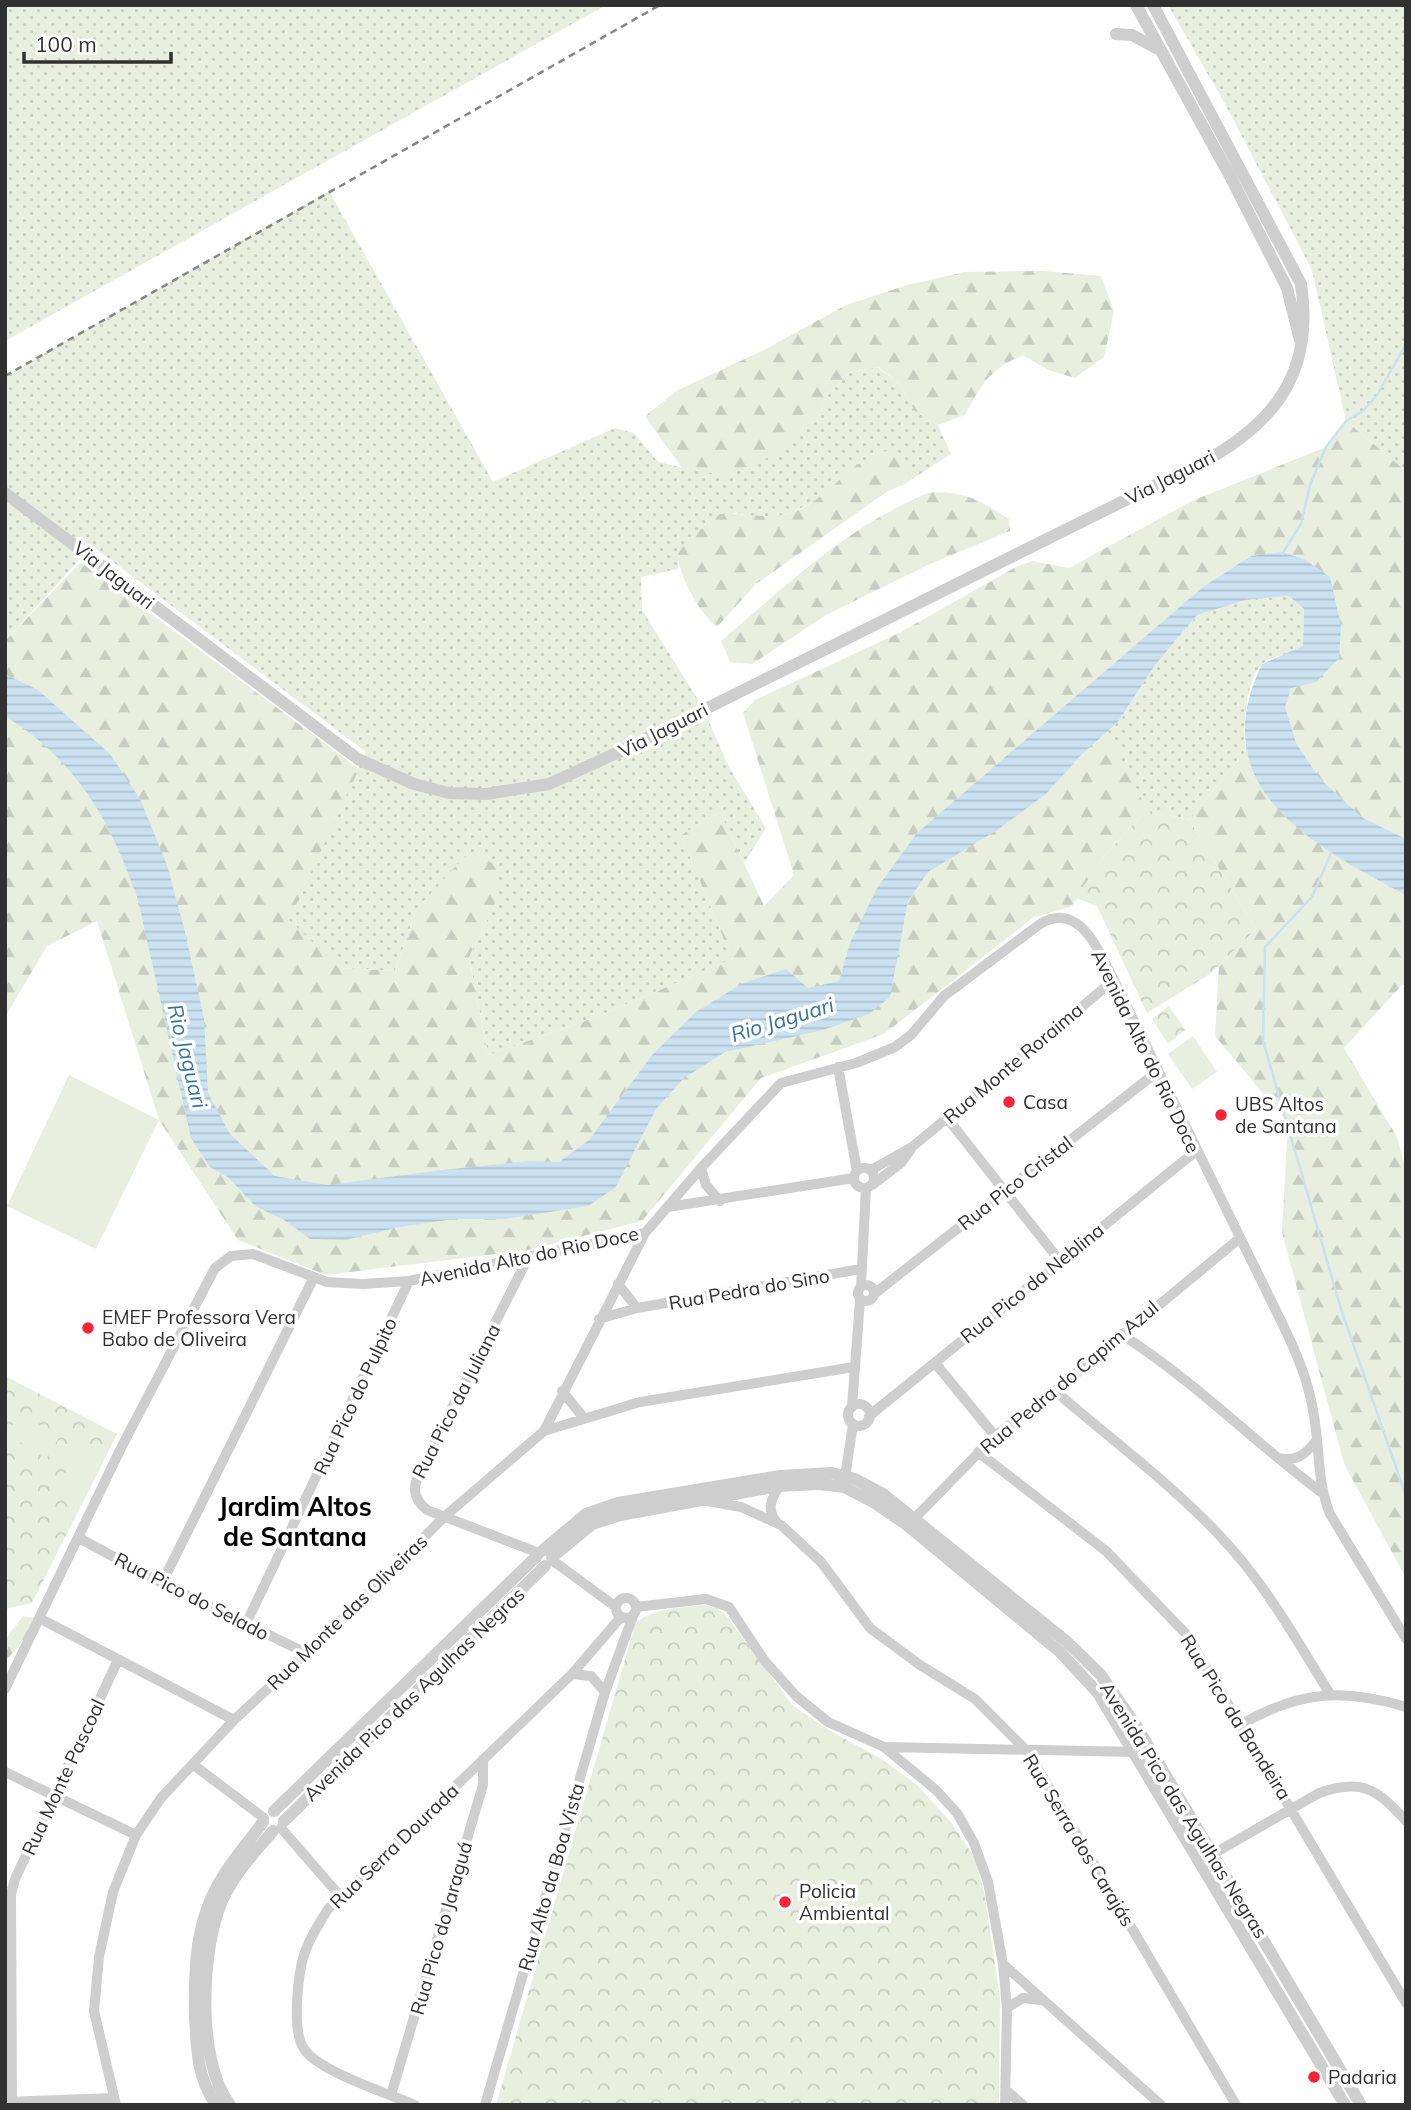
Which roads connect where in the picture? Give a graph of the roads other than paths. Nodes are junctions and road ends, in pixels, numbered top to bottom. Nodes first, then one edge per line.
1 (1136, 5) edge
2 (1153, 5) edge
3 (1116, 34) dead end
4 (1158, 49) junction
5 (1300, 340) junction
6 (5, 493) edge
7 (1114, 980) junction
8 (838, 1067) junction
9 (1157, 1072) junction
10 (947, 1118) junction
11 (912, 1147) junction
12 (1196, 1151) junction
13 (701, 1168) junction
14 (871, 1170) junction
15 (855, 1174) junction
16 (869, 1187) junction
17 (1003, 1192) junction
18 (720, 1201) junction
19 (668, 1207) junction
20 (645, 1233) junction
21 (1240, 1238) junction
22 (528, 1258) junction
23 (1060, 1261) junction
24 (861, 1269) junction
25 (314, 1277) junction
26 (409, 1281) junction
27 (618, 1284) junction
28 (861, 1286) junction
29 (874, 1294) junction
30 (860, 1300) junction
31 (637, 1308) junction
32 (599, 1319) junction
33 (1121, 1334) junction
34 (935, 1363) junction
35 (854, 1367) junction
36 (562, 1391) junction
37 (1055, 1391) junction
38 (852, 1407) junction
39 (583, 1417) junction
40 (862, 1422) junction
41 (544, 1431) junction
42 (995, 1436) junction
43 (1316, 1441) junction
44 (978, 1452) junction
45 (1275, 1457) junction
46 (845, 1482) junction
47 (779, 1486) junction
48 (1321, 1492) junction
49 (707, 1501) junction
50 (444, 1517) junction
51 (911, 1521) junction
52 (781, 1525) junction
53 (79, 1538) junction
54 (544, 1557) junction
55 (162, 1583) junction
56 (598, 1592) junction
57 (626, 1613) junction
58 (41, 1619) junction
59 (246, 1624) junction
60 (1406, 1639) edge
61 (306, 1653) junction
62 (118, 1660) junction
63 (572, 1674) junction
64 (5, 1689) edge
65 (604, 1692) junction
66 (1330, 1694) junction
67 (1405, 1706) edge
68 (234, 1720) junction
69 (1242, 1724) junction
70 (884, 1747) junction
71 (1028, 1752) junction
72 (1136, 1752) junction
73 (483, 1759) junction
74 (195, 1766) junction
75 (5, 1772) edge
76 (54, 1796) junction
77 (1293, 1809) junction
78 (1406, 1821) edge
79 (273, 1822) junction
80 (136, 1835) junction
81 (1207, 1857) junction
82 (340, 1896) junction
83 (1003, 1964) junction
84 (1048, 2002) junction
85 (1406, 2003) edge
86 (1007, 2008) junction
87 (1006, 2090) junction
88 (391, 2095) junction
89 (115, 2101) edge
90 (10, 2103) edge
91 (216, 2105) edge
92 (230, 2105) edge
93 (415, 2105) edge
94 (485, 2105) edge
95 (1005, 2105) edge
96 (1023, 2105) edge
97 (1161, 2105) edge
98 (1236, 2105) edge
99 (1345, 2105) edge
100 (1361, 2105) edge

1 - 4 street, Via Jaguari
2 - 5 street, Via Jaguari
3 - 4 street
4 - 5 street, Via Jaguari
5 - 6 street, Via Jaguari
7 - 8 street, Avenida Alto do Rio Doce
7 - 9 street, Avenida Alto do Rio Doce
7 - 10 street, Rua Monte Roraima
8 - 13 street, Avenida Alto do Rio Doce
8 - 15 street
9 - 12 street, Avenida Alto do Rio Doce
9 - 17 street, Rua Pico Cristal
10 - 11 street, Rua Monte Roraima
10 - 17 street
11 - 14 street, Rua Monte Roraima
11 - 16 street, Rua Monte Roraima
12 - 21 street, Avenida Alto do Rio Doce
12 - 23 street, Rua Pico da Neblina
13 - 18 street
13 - 19 street, Avenida Alto do Rio Doce
14 - 15 street
14 - 16 street
15 - 16 street
15 - 18 street
16 - 24 street
17 - 23 street
17 - 29 street, Rua Pico Cristal
18 - 19 street
19 - 20 street, Avenida Alto do Rio Doce
20 - 22 street, Avenida Alto do Rio Doce
20 - 27 street
21 - 33 street, Rua Pedra do Capim Azul
21 - 43 street, Avenida Alto do Rio Doce
22 - 26 street, Avenida Alto do Rio Doce
22 - 50 street, Rua Pico da Juliana
23 - 34 street, Rua Pico da Neblina
24 - 28 street
24 - 31 street, Rua Pedra do Sino
25 - 26 street, Avenida Alto do Rio Doce
25 - 53 street, Avenida Alto do Rio Doce
25 - 55 street
26 - 59 street, Rua Pico do Pulpito
27 - 31 street
27 - 32 street
28 - 29 street
28 - 30 street
29 - 30 street
30 - 35 street
31 - 32 street, Rua Pedra do Sino
32 - 36 street
33 - 37 street, Rua Pedra do Capim Azul
33 - 45 street
34 - 40 street, Rua Pico da Neblina
34 - 42 street
35 - 38 street
35 - 39 street, Rua Monte das Oliveiras
36 - 39 street
36 - 41 street
37 - 42 street, Rua Pedra do Capim Azul
37 - 66 street
38 - 40 street
38 - 40 street
39 - 41 street, Rua Monte das Oliveiras
40 - 46 street
41 - 50 street, Rua Monte das Oliveiras
42 - 44 street, Rua Pedra do Capim Azul
43 - 45 street
43 - 48 street, Avenida Alto do Rio Doce
44 - 51 street, Rua Pedra do Capim Azul
44 - 69 street, Rua Pico da Bandeira
45 - 48 street
46 - 47 street, Avenida Pico das Agulhas Negras
46 - 51 street, Avenida Pico das Agulhas Negras
46 - 54 street, Avenida Pico das Agulhas Negras
47 - 49 street, Avenida Pico das Agulhas Negras
47 - 52 street
48 - 60 street, Avenida Alto do Rio Doce
49 - 52 street, Rua Serra dos Carajás
49 - 54 street, Avenida Pico das Agulhas Negras
50 - 54 street, Rua Pico da Juliana
50 - 61 street, Rua Monte das Oliveiras
51 - 72 street, Avenida Pico das Agulhas Negras
51 - 81 street, Avenida Pico das Agulhas Negras
52 - 71 street, Rua Serra dos Carajás
53 - 55 street, Rua Pico do Selado
53 - 58 street, Avenida Alto do Rio Doce
54 - 56 street, Rua Pico da Juliana
54 - 79 street, Avenida Pico das Agulhas Negras
55 - 59 street, Rua Pico do Selado
56 - 57 street, Rua Pico da Juliana
56 - 57 street, Rua Pico da Juliana
57 - 63 street, Rua Serra Dourada
57 - 65 street, Rua Alto da Boa Vista
57 - 70 street
58 - 62 street
58 - 64 street, Avenida Alto do Rio Doce
59 - 61 street, Rua Pico do Selado
61 - 68 street, Rua Monte das Oliveiras
62 - 68 street
62 - 76 street, Rua Monte Pascoal
63 - 65 street
63 - 73 street, Rua Serra Dourada
65 - 94 street, Rua Alto da Boa Vista
66 - 67 street
66 - 69 street
68 - 74 street, Rua Monte das Oliveiras
69 - 77 street, Rua Pico da Bandeira
70 - 71 street
70 - 83 street
71 - 72 street
71 - 98 street, Rua Serra dos Carajás
72 - 81 street, Avenida Pico das Agulhas Negras
73 - 82 street, Rua Serra Dourada
73 - 88 street, Rua Pico do Jaraguá
74 - 79 street
74 - 80 street, Rua Monte das Oliveiras
75 - 76 street
76 - 80 street
76 - 90 street, Rua Monte Pascoal
77 - 78 street
77 - 81 street
77 - 85 street, Rua Pico da Bandeira
79 - 82 street
79 - 91 street, Avenida Pico das Agulhas Negras
79 - 92 street, Avenida Pico das Agulhas Negras
80 - 89 street, Rua Monte das Oliveiras
81 - 99 street, Avenida Pico das Agulhas Negras
81 - 100 street, Avenida Pico das Agulhas Negras
82 - 88 street, Rua Serra Dourada
83 - 84 street
83 - 86 street
84 - 86 street
84 - 97 street
86 - 87 street
87 - 95 street
87 - 96 street
88 - 93 street, Rua Serra Dourada
89 - 90 street

